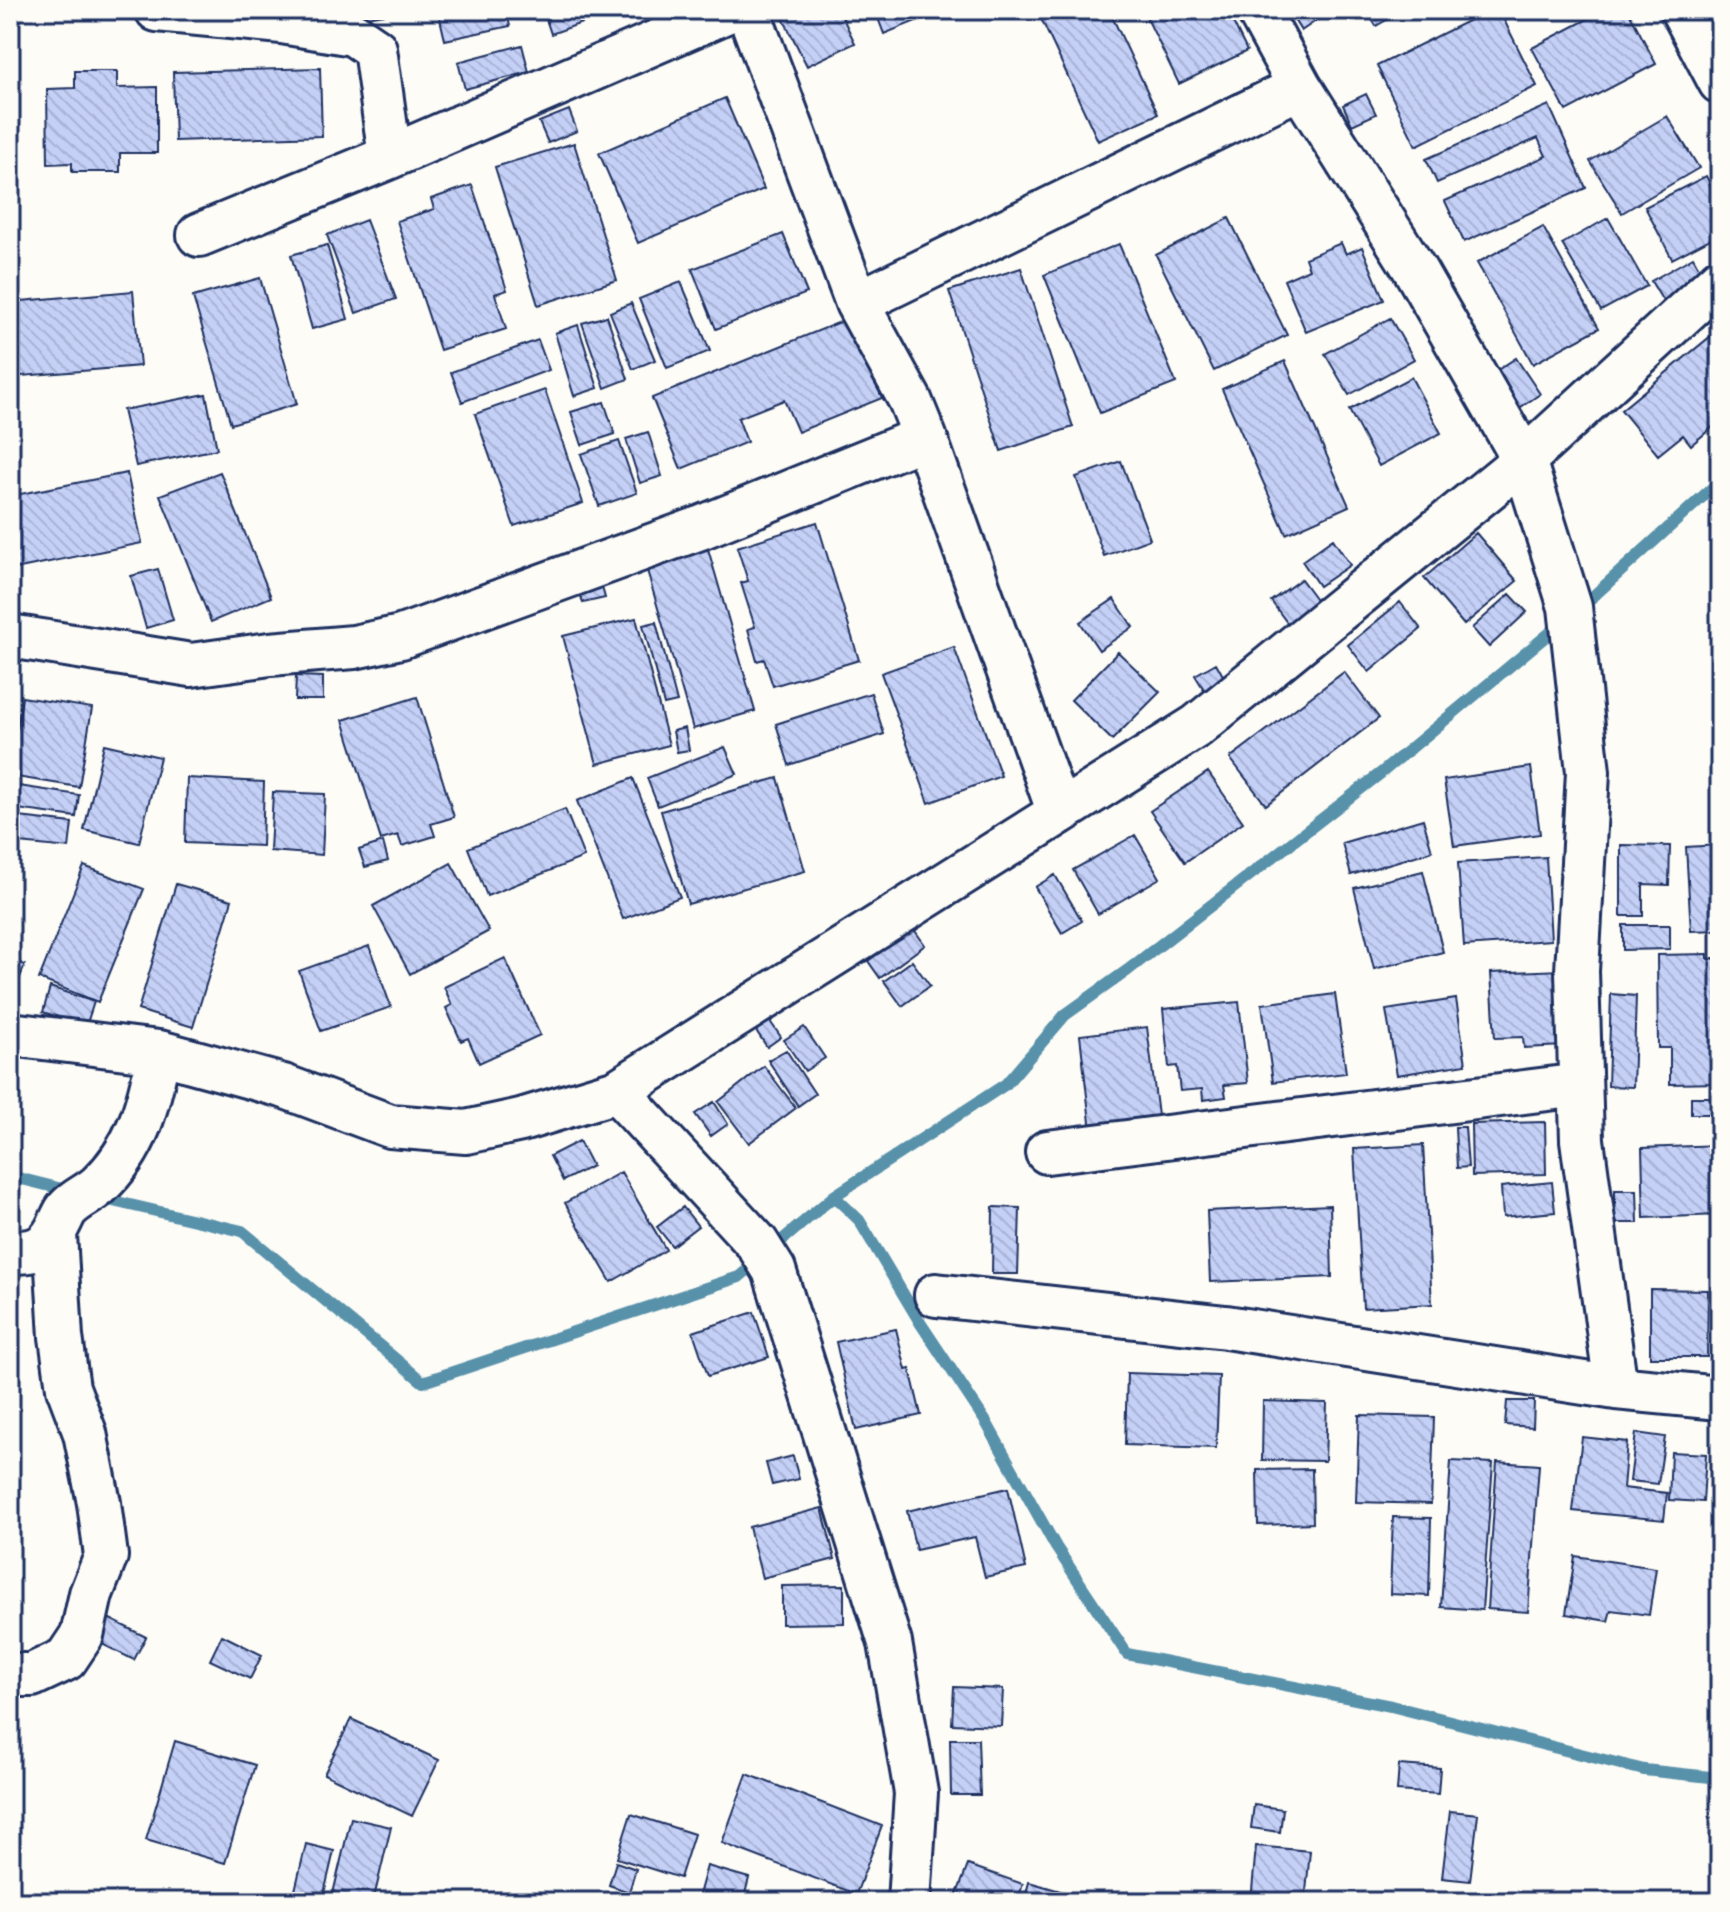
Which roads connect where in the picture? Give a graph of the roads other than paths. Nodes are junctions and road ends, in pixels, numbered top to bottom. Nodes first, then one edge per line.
1 (157, 10) edge
2 (730, 10) edge
3 (748, 10) edge
4 (1258, 10) edge
5 (1682, 10) edge
6 (1720, 82) edge
7 (1300, 87) junction
8 (390, 157) junction
9 (199, 235) dead end
10 (1720, 280) edge
11 (857, 303) junction
12 (925, 437) junction
13 (1524, 460) junction
14 (10, 636) edge
15 (1059, 813) junction
16 (10, 1034) edge
17 (159, 1052) junction
18 (1580, 1085) junction
19 (617, 1091) junction
20 (1047, 1152) dead end
21 (73, 1210) junction
22 (10, 1251) edge
23 (936, 1295) dead end
24 (1616, 1388) junction
25 (1720, 1398) edge
26 (10, 1675) edge
27 (909, 1902) edge

1 - 8 street
2 - 8 street
3 - 11 street
4 - 7 street
5 - 6 street
7 - 11 street
7 - 13 street
8 - 9 street
10 - 13 street
11 - 12 street
12 - 14 street
12 - 15 street
13 - 15 street
13 - 18 street
15 - 19 street
16 - 17 street
17 - 19 street
17 - 21 street
18 - 20 street
18 - 24 street
19 - 27 street
21 - 22 street
21 - 26 street
23 - 24 street
24 - 25 street

